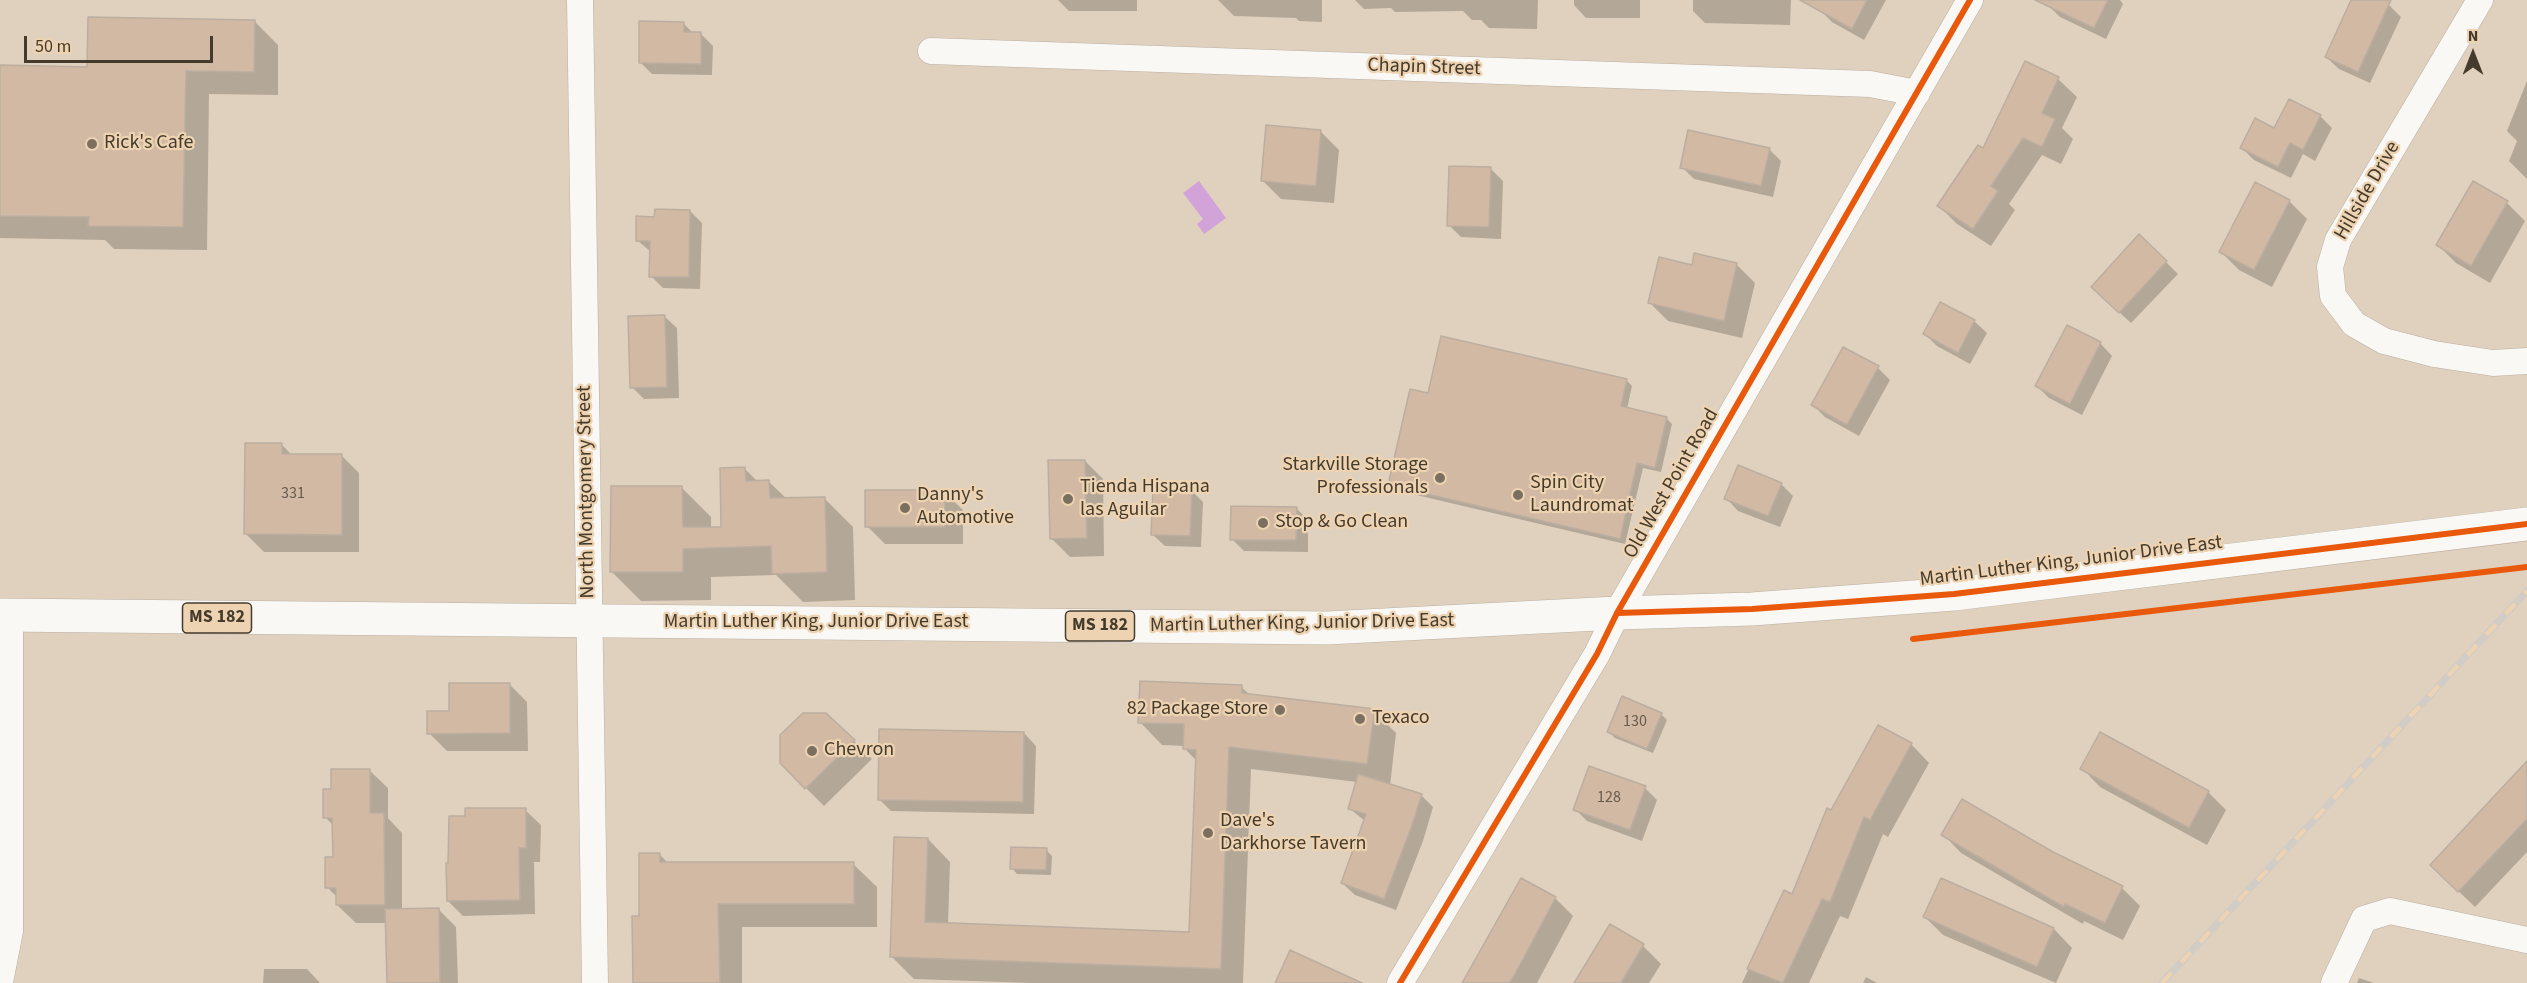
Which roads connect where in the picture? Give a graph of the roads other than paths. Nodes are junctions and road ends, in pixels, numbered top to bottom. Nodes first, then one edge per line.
1 (580, 0) edge
2 (1970, 0) edge
3 (2480, 0) edge
4 (931, 51) dead end
5 (1917, 93) junction
6 (2527, 361) edge
7 (2527, 524) edge
8 (1617, 613) junction
9 (5, 615) edge
10 (589, 622) junction
11 (2527, 940) edge
12 (0, 982) edge
13 (595, 983) edge
14 (1400, 983) edge
15 (2334, 983) edge

1 - 10 street, North Montgomery Street
2 - 5 street, Old West Point Road
3 - 6 street, Hillside Drive
4 - 5 street, Chapin Street
5 - 8 street, Old West Point Road
7 - 8 main road, Martin Luther King, Junior Drive East / MS 182
8 - 10 main road, Martin Luther King, Junior Drive East / MS 182
8 - 14 street, Old West Point Road
9 - 10 main road, Martin Luther King, Junior Drive East / MS 182
9 - 12 street
10 - 13 street, North Montgomery Street
11 - 15 street

